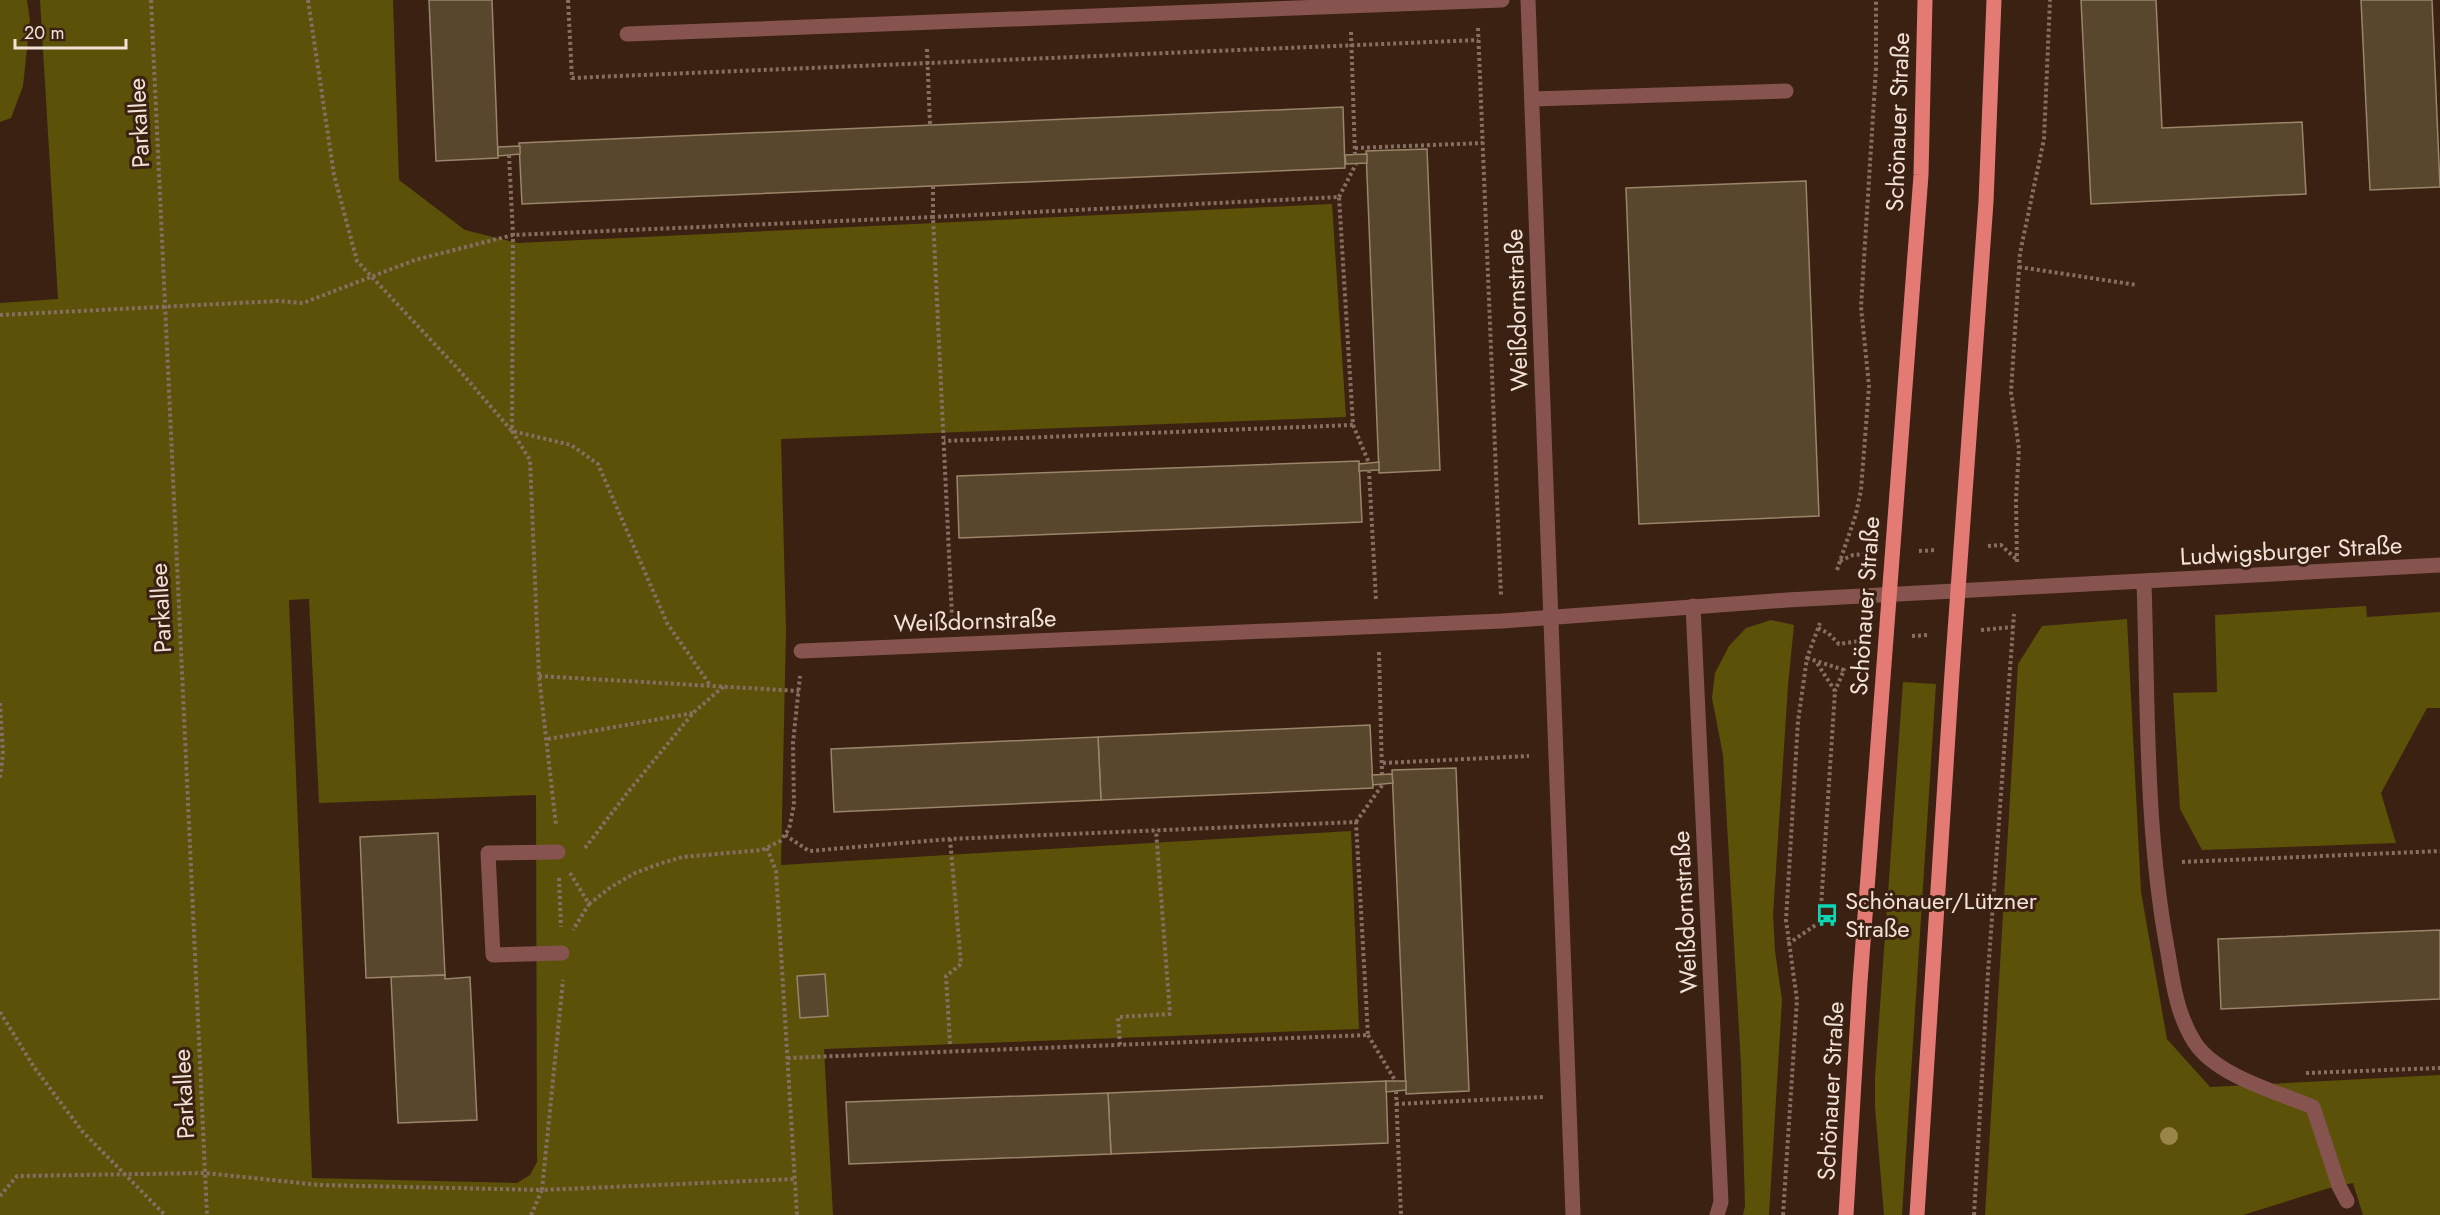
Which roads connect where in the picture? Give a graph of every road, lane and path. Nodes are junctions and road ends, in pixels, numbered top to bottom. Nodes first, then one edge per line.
1 (151, 0) edge
2 (308, 0) edge
3 (568, 0) edge
4 (1502, 0) edge
5 (1528, 0) edge
6 (1876, 0) edge
7 (1925, 0) edge
8 (1994, 0) edge
9 (2050, 0) edge
10 (1477, 1) edge
11 (1334, 3) edge
12 (1350, 5) junction
13 (926, 21) junction
14 (627, 34) dead end
15 (1478, 40) junction
16 (1352, 45) junction
17 (927, 62) junction
18 (1786, 91) dead end
19 (1532, 99) junction
20 (930, 124) dead end
21 (1483, 143) junction
22 (1355, 148) junction
23 (509, 155) dead end
24 (1355, 155) dead end
25 (1356, 164) dead end
26 (933, 186) dead end
27 (1339, 196) junction
28 (933, 217) junction
29 (513, 235) junction
30 (2019, 267) junction
31 (372, 278) junction
32 (2137, 285) dead end
33 (165, 307) junction
34 (0, 315) edge
35 (1353, 425) junction
36 (512, 431) junction
37 (944, 441) junction
38 (1369, 463) dead end
39 (1370, 470) dead end
40 (1961, 549) junction
41 (1892, 554) junction
42 (2440, 565) edge
43 (2144, 582) junction
44 (1958, 592) junction
45 (1923, 594) joint
46 (1888, 595) junction
47 (1693, 606) junction
48 (1551, 618) junction
49 (1502, 621) junction
50 (1378, 627) junction
51 (1818, 628) dead end
52 (1839, 644) dead end
53 (953, 645) junction
54 (801, 651) joint
55 (1817, 663) junction
56 (2010, 673) dead end
57 (539, 676) junction
58 (710, 684) junction
59 (724, 685) junction
60 (799, 691) junction
61 (1835, 691) junction
62 (0, 703) edge
63 (693, 713) junction
64 (548, 739) junction
65 (1556, 755) junction
66 (1383, 763) junction
67 (1382, 774) dead end
68 (0, 778) edge
69 (1383, 784) dead end
70 (1356, 822) junction
71 (1155, 830) junction
72 (785, 835) junction
73 (950, 839) junction
74 (767, 848) junction
75 (2440, 851) edge
76 (562, 858) junction
77 (2154, 864) junction
78 (589, 904) junction
79 (1788, 944) junction
80 (562, 953) junction
81 (0, 1012) edge
82 (1368, 1035) junction
83 (950, 1044) dead end
84 (1120, 1046) junction
85 (788, 1058) junction
86 (2440, 1068) edge
87 (2294, 1074) dead end
88 (1395, 1082) dead end
89 (1396, 1091) dead end
90 (1568, 1096) junction
91 (1396, 1104) junction
92 (123, 1173) junction
93 (205, 1173) junction
94 (794, 1179) junction
95 (542, 1190) junction
96 (0, 1196) edge
97 (2347, 1201) dead end
98 (165, 1215) edge
99 (207, 1215) edge
100 (531, 1215) edge
101 (797, 1215) edge
102 (1401, 1215) edge
103 (1573, 1215) edge
104 (1717, 1215) edge
105 (1783, 1215) edge
106 (1846, 1215) edge
107 (1917, 1215) edge
108 (1974, 1215) edge

1 - 33 path, Parkallee
2 - 31 path
3 - 17 path
4 - 10 street
5 - 19 street, Weißdornstraße
6 - 41 path
7 - 41 main road, Schönauer Straße
8 - 40 main road
9 - 30 path
10 - 12 street
10 - 15 path
11 - 12 street
11 - 13 street
12 - 16 path
13 - 14 street
13 - 17 path
15 - 16 path
15 - 21 path
16 - 17 path
16 - 22 path
17 - 20 path
18 - 19 street
19 - 48 street, Weißdornstraße
21 - 22 path
21 - 49 path
22 - 24 path
23 - 29 path
25 - 27 path
26 - 28 path
27 - 28 path
27 - 35 path
28 - 29 path
28 - 37 path
29 - 31 path
29 - 36 path
30 - 32 path
30 - 40 path
31 - 33 path
31 - 36 path
33 - 34 path
33 - 93 path, Parkallee
35 - 37 path
35 - 38 path
36 - 57 path
36 - 58 path
37 - 53 path
39 - 50 path
40 - 41 path
40 - 44 main road
41 - 46 main road, Schönauer Straße
42 - 43 street, Ludwigsburger Straße
43 - 44 street, Ludwigsburger Straße
43 - 77 street
44 - 45 street, Ludwigsburger Straße
44 - 107 main road
45 - 46 street, Weißdornstraße
46 - 47 street, Weißdornstraße
46 - 106 main road, Schönauer Straße
47 - 48 street, Weißdornstraße
47 - 104 street, Weißdornstraße
48 - 49 street, Weißdornstraße
48 - 65 street, Weißdornstraße
49 - 50 street, Weißdornstraße
50 - 53 street, Weißdornstraße
50 - 66 path
51 - 52 path
53 - 54 street, Weißdornstraße
54 - 60 path
55 - 61 path
55 - 61 path
55 - 79 path
56 - 108 path
57 - 58 path
57 - 64 path
58 - 59 path
59 - 60 path
59 - 63 path
60 - 72 path
61 - 79 path
62 - 68 path
63 - 64 path
63 - 76 path
64 - 76 path
65 - 66 path
65 - 90 street, Weißdornstraße
66 - 67 path
69 - 70 path
70 - 71 path
70 - 82 path
71 - 73 path
71 - 84 path
72 - 73 path
72 - 74 path
73 - 83 path
74 - 78 path
74 - 85 path
75 - 77 path
76 - 78 path
76 - 80 path
76 - 80 street
77 - 97 street
78 - 80 path
79 - 105 path
80 - 95 path
81 - 92 path
82 - 84 path
82 - 88 path
84 - 85 path
85 - 94 path
86 - 87 path
89 - 91 path
90 - 91 path
90 - 103 street, Weißdornstraße
91 - 102 path
92 - 93 path
92 - 96 path
92 - 98 path
93 - 95 path
93 - 99 path, Parkallee
94 - 95 path
94 - 101 path
95 - 100 path

